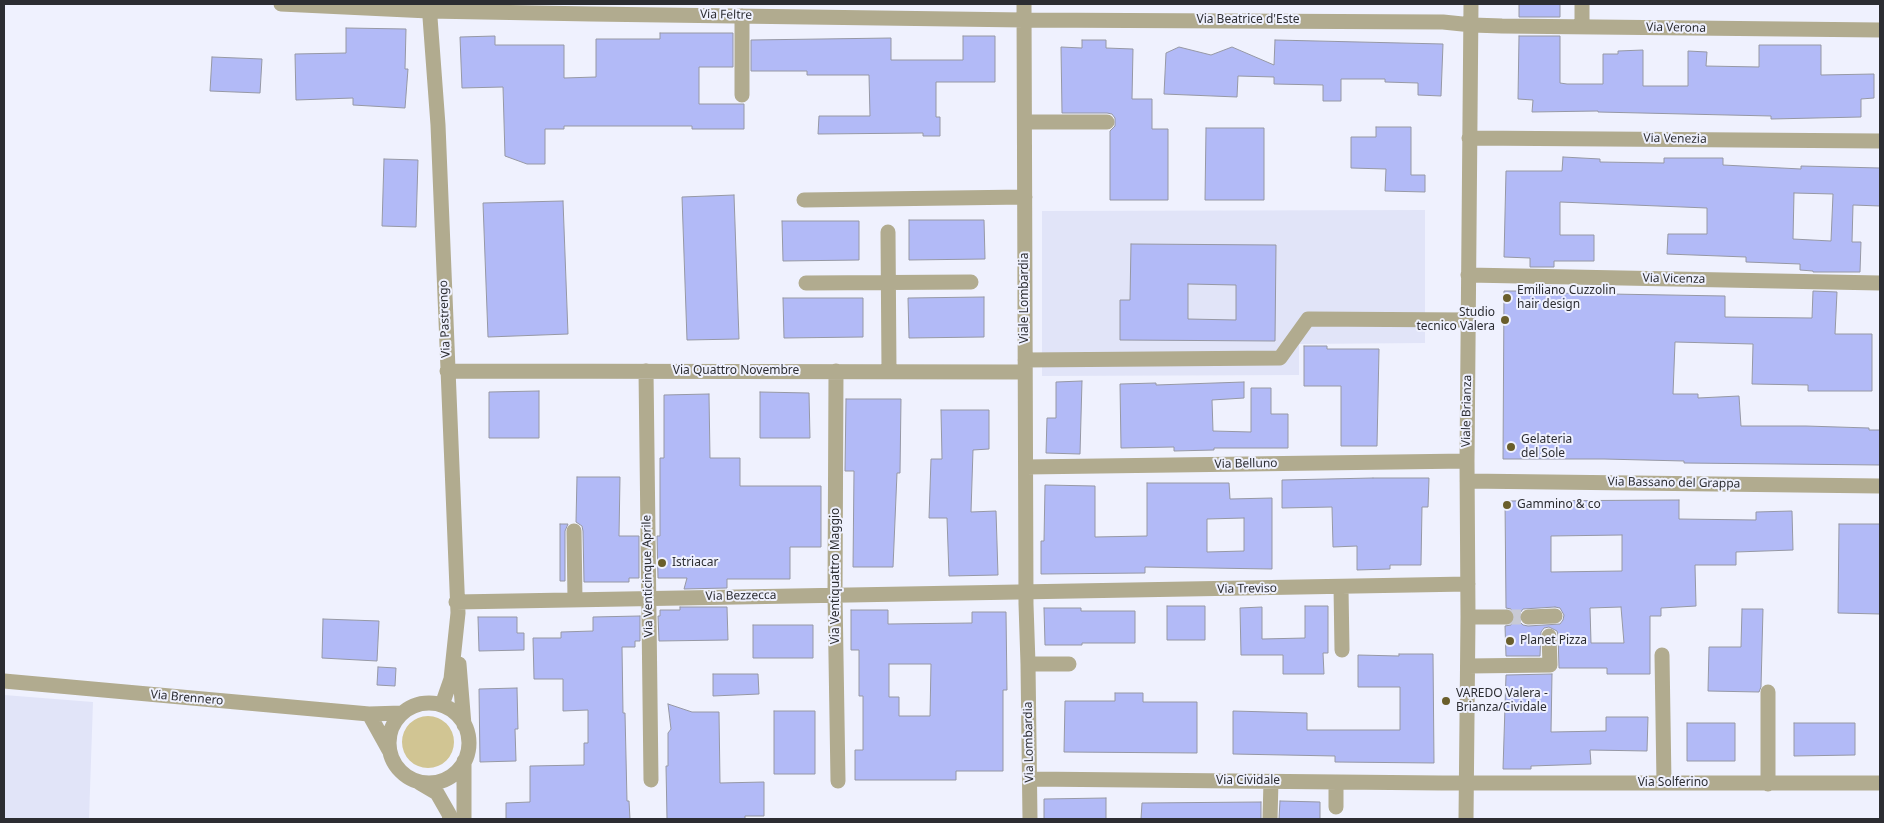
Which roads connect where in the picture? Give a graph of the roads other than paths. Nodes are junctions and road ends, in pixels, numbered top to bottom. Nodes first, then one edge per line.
1 (282, 4) edge
2 (1024, 4) edge
3 (1471, 4) edge
4 (1582, 4) edge
5 (429, 7) edge
6 (742, 16) junction
7 (1024, 20) junction
8 (1472, 25) junction
9 (1582, 27) junction
10 (1880, 30) edge
11 (742, 95) dead end
12 (1026, 122) junction
13 (1107, 122) dead end
14 (1469, 138) junction
15 (1880, 141) edge
16 (1025, 197) junction
17 (804, 200) dead end
18 (888, 232) dead end
19 (1468, 274) junction
20 (971, 282) dead end
21 (806, 283) dead end
22 (889, 283) junction
23 (1880, 283) edge
24 (1468, 320) junction
25 (1025, 366) junction
26 (447, 371) junction
27 (646, 371) junction
28 (836, 371) junction
29 (889, 371) junction
30 (1467, 461) junction
31 (1026, 467) junction
32 (1467, 481) junction
33 (1880, 486) edge
34 (574, 531) dead end
35 (1468, 584) junction
36 (1341, 587) junction
37 (1026, 593) junction
38 (835, 595) junction
39 (648, 598) junction
40 (575, 600) junction
41 (456, 602) junction
42 (1555, 616) dead end
43 (1468, 617) junction
44 (1506, 617) tunnel mouth
45 (1528, 617) tunnel mouth
46 (456, 634) junction
47 (1549, 636) dead end
48 (1342, 650) dead end
49 (1662, 655) dead end
50 (1028, 664) junction
51 (1070, 664) dead end
52 (1468, 666) junction
53 (4, 681) edge
54 (1768, 692) dead end
55 (442, 705) junction
56 (402, 713) junction
57 (369, 714) junction
58 (464, 724) junction
59 (390, 754) junction
60 (464, 760) junction
61 (1030, 779) junction
62 (651, 780) dead end
63 (417, 781) junction
64 (838, 781) dead end
65 (1271, 781) junction
66 (1336, 782) junction
67 (1466, 783) junction
68 (1880, 783) edge
69 (1664, 784) junction
70 (1768, 784) junction
71 (1336, 807) dead end
72 (450, 819) edge
73 (464, 819) edge
74 (1030, 819) edge
75 (1270, 819) edge
76 (1466, 819) edge

1 - 5 street, Via Feltre
2 - 7 street, Viale Lombardia
3 - 8 street, Viale Brianza
4 - 9 street
5 - 6 street, Via Feltre
5 - 26 street, Via Pastrengo
6 - 7 street, Via Feltre
6 - 11 street
7 - 8 street, Via Beatrice d'Este
7 - 12 street, Viale Lombardia
8 - 9 street, Via Verona
8 - 14 street, Viale Brianza
9 - 10 street, Via Verona
12 - 13 street
12 - 16 street, Viale Lombardia
14 - 15 street, Via Venezia
14 - 19 street, Viale Brianza
16 - 17 street
16 - 25 street, Viale Lombardia
18 - 22 street
19 - 23 street, Via Vicenza
19 - 24 street, Viale Brianza
20 - 22 street
21 - 22 street
22 - 29 street
24 - 25 street, Via Quattro Novembre
24 - 30 street, Viale Brianza
25 - 29 street, Via Quattro Novembre
25 - 31 street, Viale Lombardia
26 - 27 street, Via Quattro Novembre
26 - 41 street, Via Pastrengo
27 - 28 street, Via Quattro Novembre
27 - 39 street, Via Venticinque Aprile
28 - 29 street, Via Quattro Novembre
28 - 38 street, Via Ventiquattro Maggio
30 - 31 street, Via Belluno
30 - 32 street, Viale Brianza
31 - 37 street, Viale Lombardia
32 - 33 street, Via Bassano del Grappa
32 - 35 street, Viale Brianza
34 - 40 street
35 - 36 street, Via Treviso
35 - 43 street, Viale Brianza
36 - 37 street, Via Treviso
36 - 48 street
37 - 38 street, Via Bezzecca
37 - 50 street, Via Lombardia
38 - 39 street, Via Bezzecca
38 - 64 street, Via Ventiquattro Maggio
39 - 40 street, Via Bezzecca
39 - 62 street, Via Venticinque Aprile
40 - 41 street, Via Bezzecca
41 - 46 street, Via Pastrengo
42 - 45 street
43 - 44 street
43 - 52 street, Viale Brianza
46 - 55 street, Via Pastrengo
46 - 58 street, Via Pastrengo
47 - 52 street
49 - 69 street
50 - 51 street
50 - 61 street, Via Lombardia
52 - 67 street, Viale Brianza
53 - 57 street, Via Brennero
54 - 70 street
55 - 56 street
55 - 58 street
56 - 57 street, Via Brennero
56 - 59 street
57 - 59 street
58 - 60 street
59 - 63 street
60 - 63 street
60 - 73 street
61 - 65 street, Via Cividale
61 - 74 street, Via Lombardia
63 - 72 street
65 - 66 street, Via Cividale
65 - 75 street
66 - 67 street, Via Cividale
66 - 71 street
67 - 69 street, Via Solferino
67 - 76 street, Viale Brianza
68 - 70 street, Via Solferino
69 - 70 street, Via Solferino

